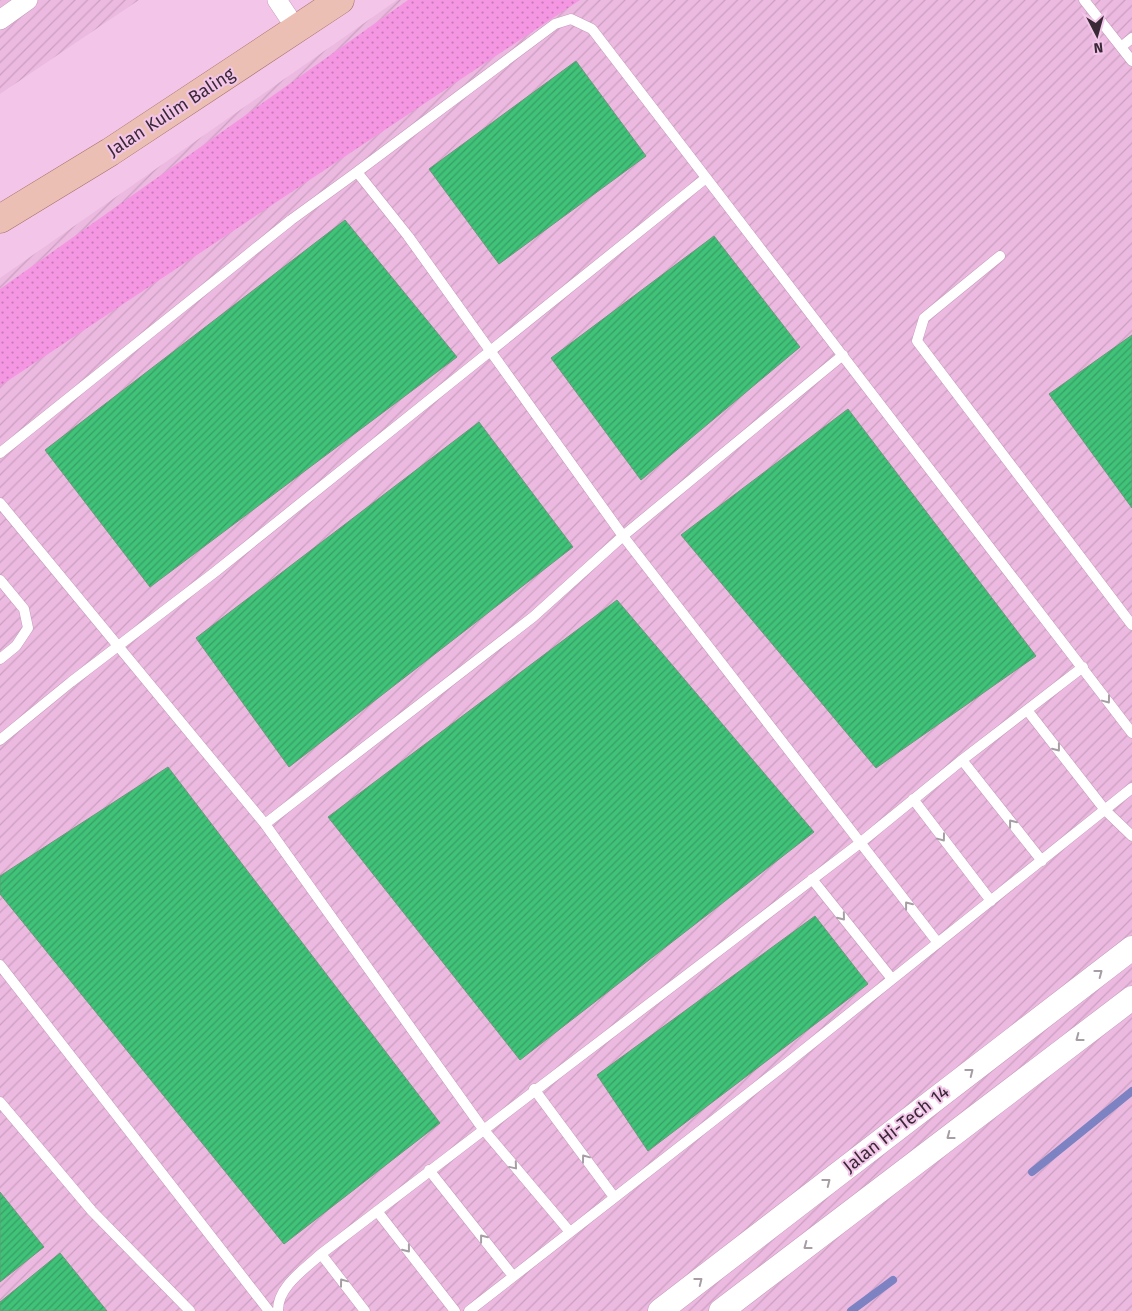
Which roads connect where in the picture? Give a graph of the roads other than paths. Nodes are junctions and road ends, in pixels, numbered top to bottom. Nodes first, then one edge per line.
1 (28, 0) edge
2 (277, 0) edge
3 (340, 0) edge
4 (1084, 0) edge
5 (0, 20) edge
6 (297, 30) junction
7 (1132, 38) edge
8 (1121, 47) junction
9 (1132, 61) edge
10 (357, 172) junction
11 (706, 178) junction
12 (0, 219) edge
13 (1000, 256) dead end
14 (490, 350) junction
15 (843, 355) junction
16 (0, 453) edge
17 (0, 503) edge
18 (623, 536) junction
19 (0, 580) edge
20 (1132, 624) edge
21 (118, 646) junction
22 (0, 659) edge
23 (1083, 667) junction
24 (1027, 710) junction
25 (1132, 733) edge
26 (0, 740) edge
27 (962, 760) junction
28 (1132, 788) edge
29 (913, 799) junction
30 (1105, 810) junction
31 (265, 824) junction
32 (1132, 836) edge
33 (860, 843) junction
34 (1042, 861) junction
35 (812, 879) junction
36 (991, 901) junction
37 (938, 943) junction
38 (1132, 948) edge
39 (0, 965) edge
40 (892, 979) junction
41 (1132, 998) edge
42 (534, 1089) junction
43 (0, 1102) edge
44 (483, 1129) junction
45 (429, 1170) junction
46 (614, 1197) junction
47 (377, 1211) junction
48 (570, 1232) junction
49 (321, 1254) junction
50 (513, 1276) junction
51 (190, 1311) edge
52 (270, 1311) edge
53 (278, 1311) edge
54 (365, 1311) edge
55 (455, 1311) edge
56 (469, 1311) edge
57 (660, 1311) edge
58 (721, 1311) edge

1 - 5 street
2 - 6 street
3 - 6 main road, Jalan Kulim Baling
4 - 8 lane
6 - 12 main road, Jalan Kulim Baling
7 - 8 lane
8 - 9 lane
10 - 11 lane
10 - 14 lane
10 - 16 lane
11 - 14 lane
11 - 15 lane
13 - 20 lane
14 - 18 lane
14 - 21 lane
15 - 18 lane
15 - 23 lane
17 - 21 lane
18 - 31 lane
18 - 33 lane
19 - 22 lane
21 - 26 lane
21 - 31 lane
23 - 24 lane
23 -> 25 lane
24 - 27 lane
24 -> 30 lane
27 - 29 lane
34 -> 27 lane
28 - 30 lane
29 - 33 lane
29 -> 36 lane
30 - 32 lane
30 - 34 lane
31 - 44 lane
33 - 35 lane
37 -> 33 lane
34 - 36 lane
35 -> 40 lane
35 - 42 lane
36 - 37 lane
37 - 40 lane
57 -> 38 street, Jalan Hi-Tech 14
39 - 52 lane
40 - 46 lane
41 -> 58 street
42 - 44 lane
46 -> 42 lane
43 - 51 lane
44 - 45 lane
44 -> 48 lane
45 - 47 lane
50 -> 45 lane
46 - 48 lane
47 - 49 lane
47 -> 55 lane
48 - 50 lane
49 - 53 lane
54 -> 49 lane
50 - 56 lane

